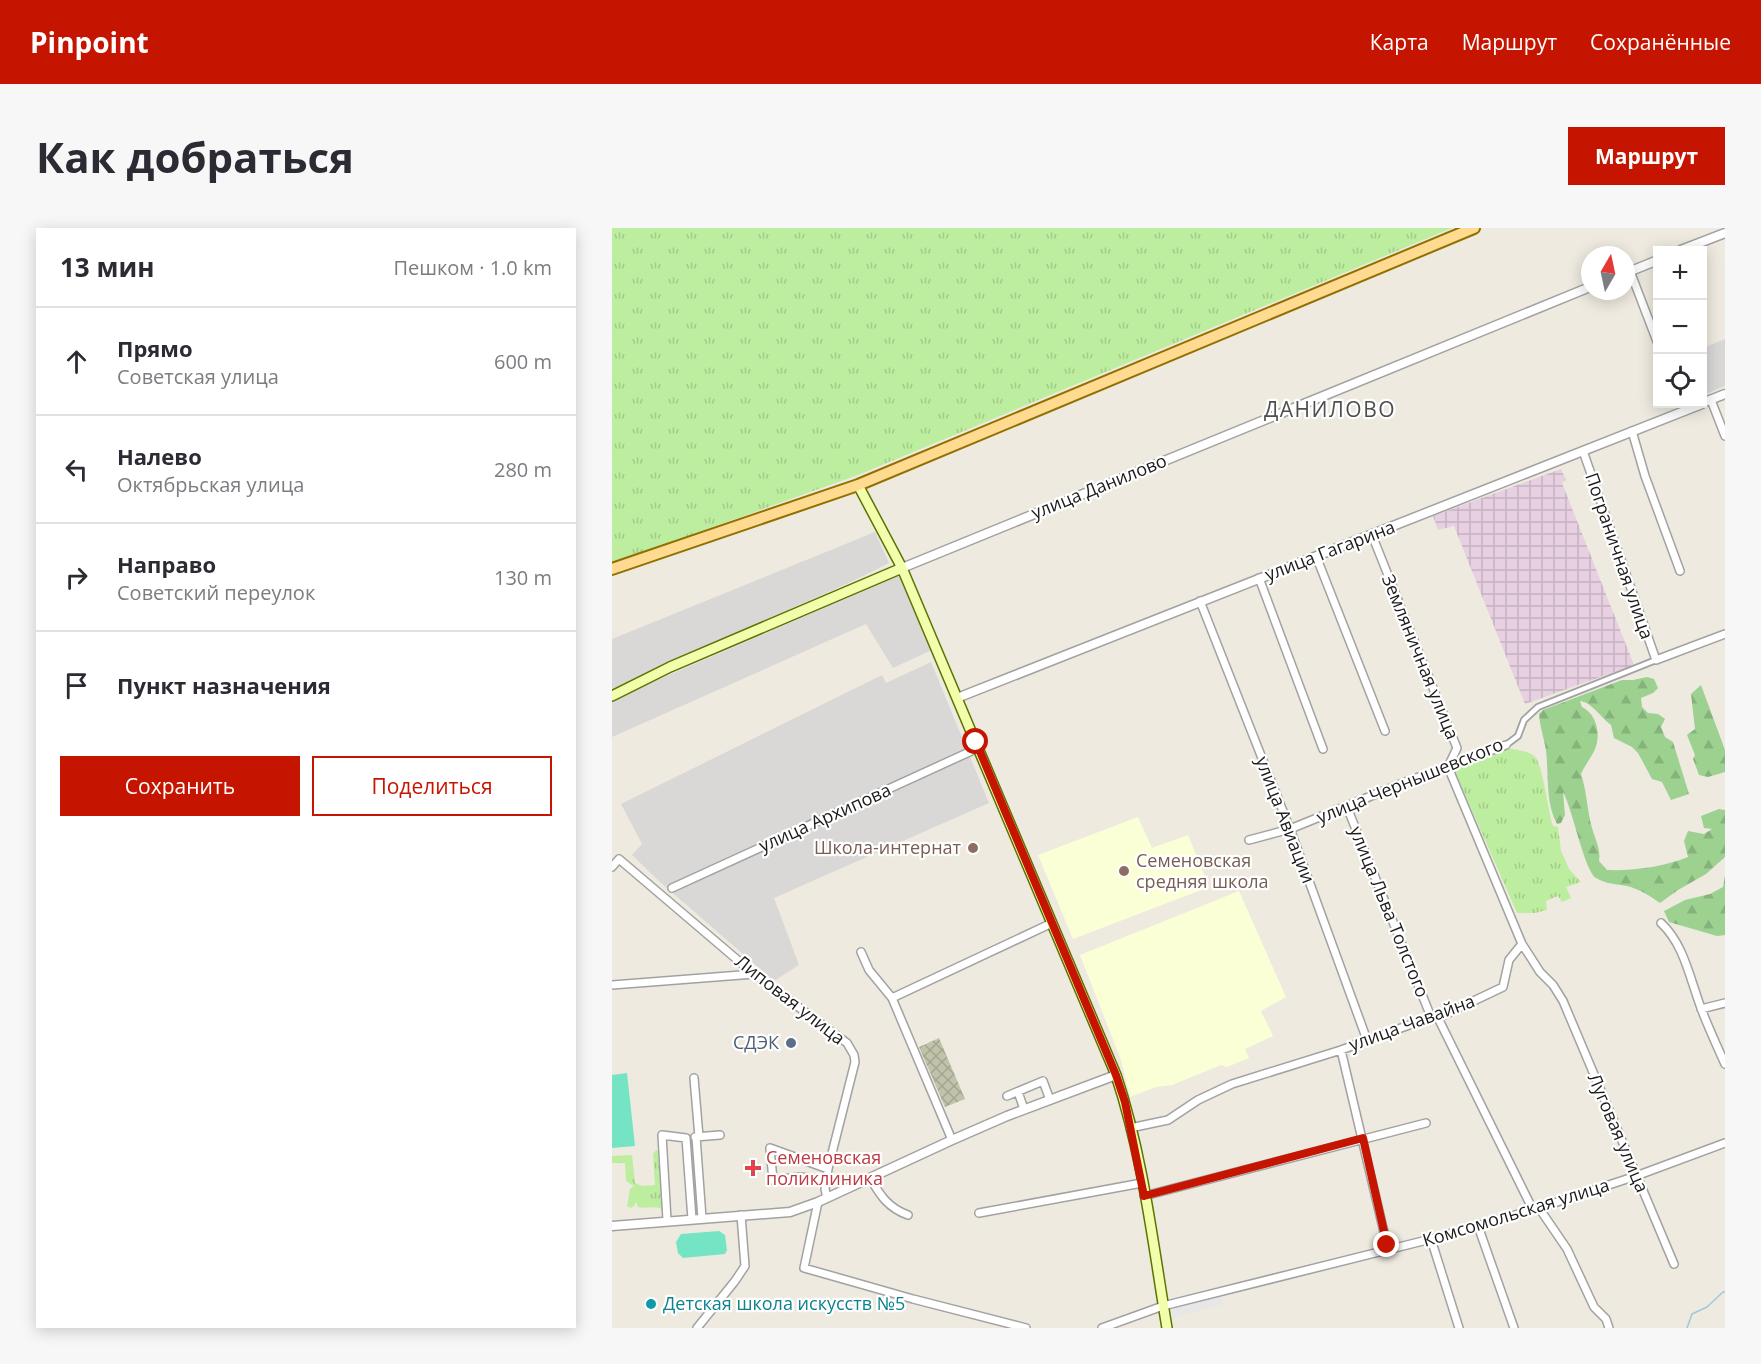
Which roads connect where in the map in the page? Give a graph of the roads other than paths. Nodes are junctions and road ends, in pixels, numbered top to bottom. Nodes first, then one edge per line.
1 (1474, 228) edge
2 (1725, 233) edge
3 (1691, 246) edge
4 (1653, 262) edge
5 (1635, 269) edge
6 (1635, 289) edge
7 (1581, 291) edge
8 (1653, 332) edge
9 (1725, 394) edge
10 (1707, 401) edge
11 (1707, 405) edge
12 (1680, 408) edge
13 (1632, 431) junction
14 (1725, 436) edge
15 (1583, 451) junction
16 (858, 485) junction
17 (1372, 535) junction
18 (1316, 556) junction
19 (902, 568) junction
20 (612, 570) edge
21 (1680, 571) dead end
22 (1259, 578) junction
23 (1200, 601) junction
24 (1725, 634) edge
25 (1656, 660) junction
26 (612, 696) edge
27 (957, 698) junction
28 (1385, 731) dead end
29 (1506, 746) joint
30 (978, 748) junction
31 (1323, 749) dead end
32 (1448, 767) junction
33 (1347, 807) junction
34 (1290, 829) junction
35 (1249, 840) dead end
36 (612, 867) edge
37 (672, 888) dead end
38 (1052, 923) junction
39 (1661, 923) dead end
40 (1522, 944) junction
41 (861, 952) dead end
42 (754, 974) junction
43 (612, 985) edge
44 (892, 998) junction
45 (1563, 1001) joint
46 (1725, 1003) edge
47 (1701, 1010) junction
48 (1434, 1018) junction
49 (1367, 1040) junction
50 (1341, 1050) junction
51 (1725, 1064) edge
52 (1116, 1075) junction
53 (694, 1078) dead end
54 (1018, 1092) junction
55 (1007, 1096) dead end
56 (1050, 1100) junction
57 (1024, 1109) junction
58 (1426, 1122) dead end
59 (1130, 1128) junction
60 (720, 1135) dead end
61 (697, 1137) junction
62 (686, 1138) junction
63 (1363, 1138) junction
64 (952, 1140) junction
65 (1725, 1143) edge
66 (828, 1169) junction
67 (1636, 1176) junction
68 (870, 1178) junction
69 (826, 1180) junction
70 (1142, 1183) junction
71 (1144, 1196) junction
72 (823, 1200) junction
73 (1536, 1209) junction
74 (979, 1213) dead end
75 (741, 1215) junction
76 (908, 1215) dead end
77 (692, 1218) junction
78 (702, 1218) junction
79 (667, 1220) junction
80 (612, 1226) edge
81 (1478, 1226) junction
82 (1431, 1239) junction
83 (1388, 1249) junction
84 (1674, 1264) dead end
85 (1163, 1306) junction
86 (697, 1328) edge
87 (1026, 1328) edge
88 (1102, 1328) edge
89 (1167, 1328) edge
90 (1459, 1328) edge
91 (1514, 1328) edge
92 (1609, 1328) edge

1 - 16 main road
2 - 3 street
4 - 5 street
6 - 8 street
7 - 19 street, улица Данилово
9 - 10 street, улица Гагарина
11 - 14 street
12 - 13 street, улица Гагарина
13 - 15 street, улица Гагарина
13 - 21 street
15 - 17 street, улица Гагарина
15 - 25 street, Пограничная улица
16 - 19 main road
16 - 20 main road
17 - 18 street, улица Гагарина
17 - 32 street, Земляничная улица
18 - 22 street, улица Гагарина
18 - 28 street
19 - 26 main road, улица Данилово
19 - 27 main road
22 - 23 street, улица Гагарина
22 - 31 street
23 - 27 street, улица Гагарина
23 - 34 street, улица Авиации
24 - 25 street
25 - 29 street, улица Чернышевского
27 - 30 main road
29 - 32 street, улица Чернышевского
30 - 37 street, улица Архипова
30 - 38 main road
32 - 33 street, улица Чернышевского
32 - 40 street, Земляничная улица
33 - 34 street, улица Чернышевского
33 - 48 street, улица Льва Толстого
34 - 35 street, улица Чернышевского
34 - 49 street, улица Авиации
36 - 42 street, Липовая улица
38 - 44 street
38 - 52 main road
39 - 47 street
40 - 45 street, Земляничная улица
40 - 48 street, улица Чавайна
41 - 44 street
42 - 43 street
42 - 66 street, Липовая улица
44 - 64 street
45 - 67 street, Луговая улица
46 - 47 street
47 - 51 street
48 - 49 street, улица Чавайна
48 - 73 street, улица Льва Толстого
49 - 50 street, улица Чавайна
50 - 59 street, улица Чавайна
50 - 63 street
52 - 56 street
52 - 59 main road
53 - 61 street
54 - 55 street
54 - 56 street
54 - 57 street
56 - 57 street
57 - 64 street
58 - 63 street
59 - 70 main road
60 - 61 street
61 - 62 street
61 - 78 street
62 - 77 street
62 - 79 street
63 - 71 street
63 - 83 street
64 - 68 street
65 - 67 street, Комсомольская улица
66 - 69 street, Липовая улица
66 - 69 street
67 - 73 street, Комсомольская улица
67 - 84 street, Луговая улица
68 - 72 street
68 - 76 street
69 - 72 street, Липовая улица
70 - 71 main road
70 - 74 street
71 - 85 main road
72 - 75 street
72 - 87 street, Липовая улица
73 - 81 street, Комсомольская улица
73 - 92 street, улица Льва Толстого
75 - 78 street
75 - 86 street
77 - 78 street
77 - 79 street
79 - 80 street
81 - 82 street, Комсомольская улица
81 - 91 street
82 - 83 street, Комсомольская улица
82 - 90 street
83 - 85 street, Комсомольская улица
85 - 88 street, Комсомольская улица
85 - 89 main road

